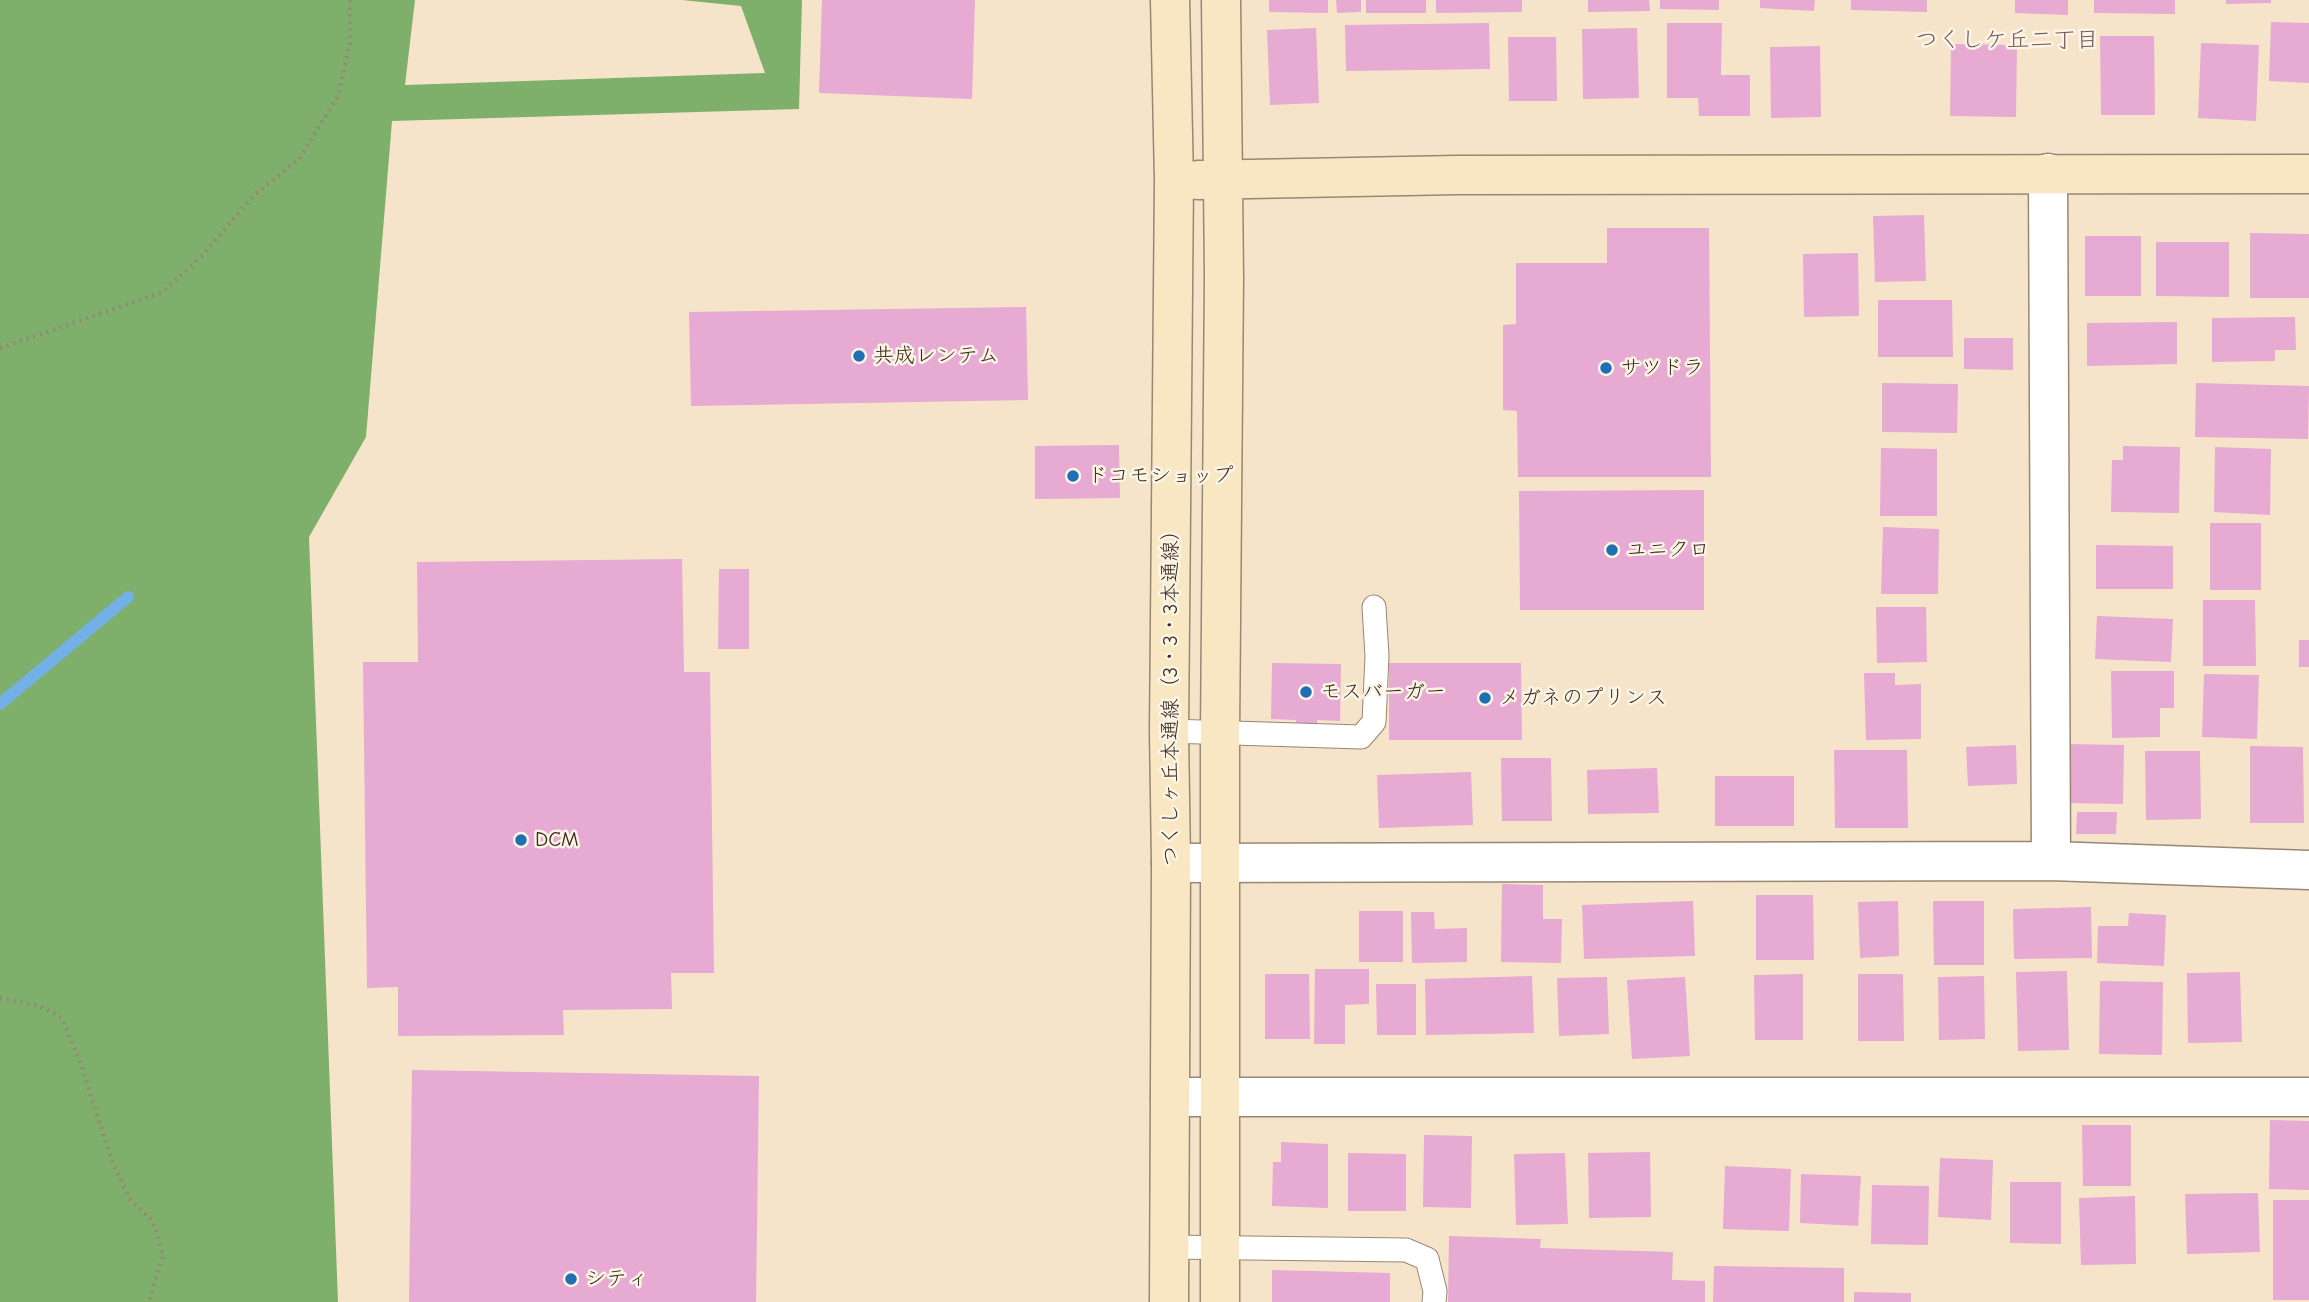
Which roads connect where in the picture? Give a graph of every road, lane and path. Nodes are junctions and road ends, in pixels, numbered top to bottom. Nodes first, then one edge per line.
1 (350, 0) edge
2 (1170, 0) edge
3 (1221, 0) edge
4 (2048, 173) junction
5 (2309, 174) edge
6 (1174, 180) junction
7 (1224, 180) junction
8 (0, 348) edge
9 (1374, 607) dead end
10 (1169, 732) junction
11 (1220, 733) junction
12 (2051, 861) junction
13 (1171, 863) junction
14 (1221, 863) junction
15 (2309, 870) edge
16 (0, 998) edge
17 (1170, 1097) junction
18 (1221, 1097) junction
19 (2309, 1097) edge
20 (1170, 1247) junction
21 (1220, 1248) junction
22 (149, 1302) edge
23 (1169, 1302) edge
24 (1220, 1302) edge
25 (1434, 1302) edge

1 - 8 path
2 - 6 street, つくしヶ丘本通線（3・3・3本通線）
3 - 7 street
4 - 5 street
4 - 7 street
4 - 12 street
6 - 7 street
6 - 10 street, つくしヶ丘本通線（3・3・3本通線）
7 - 11 street
9 - 11 lane
10 - 11 lane
10 - 13 street, つくしヶ丘本通線（3・3・3本通線）
11 - 14 street
12 - 14 street
12 - 15 street
13 - 14 street
13 - 17 street, つくしヶ丘本通線（3・3・3本通線）
14 - 18 street
16 - 22 path
17 - 18 street
17 - 20 street, つくしヶ丘本通線（3・3・3本通線）
18 - 19 street
18 - 21 street
20 - 21 lane
20 - 23 street, つくしヶ丘本通線（3・3・3本通線）
21 - 24 street
21 - 25 lane

